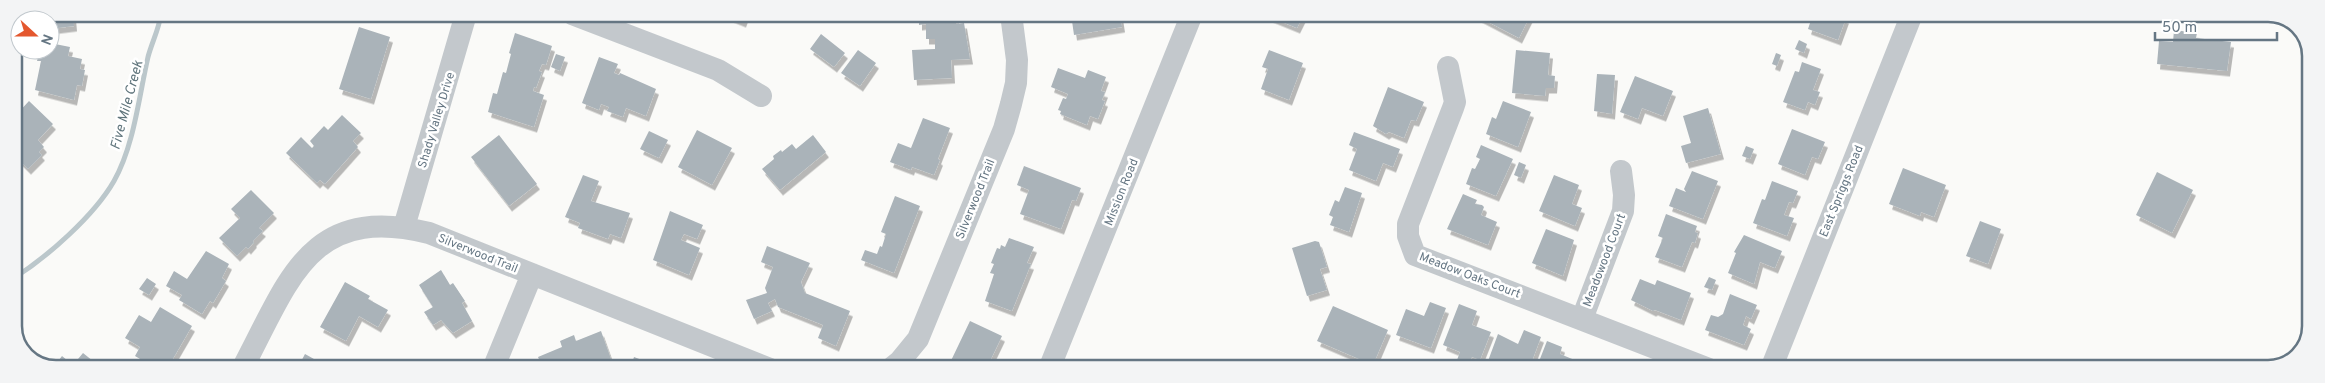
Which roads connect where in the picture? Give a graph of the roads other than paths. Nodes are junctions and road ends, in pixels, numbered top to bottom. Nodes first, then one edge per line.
1 (464, 22) edge
2 (593, 22) edge
3 (1012, 22) edge
4 (1189, 23) edge
5 (1908, 23) edge
6 (1448, 67) dead end
7 (760, 96) dead end
8 (1621, 171) dead end
9 (404, 227) junction
10 (532, 274) junction
11 (1582, 319) junction
12 (247, 360) edge
13 (497, 360) edge
14 (747, 360) edge
15 (901, 360) edge
16 (1053, 360) edge
17 (1686, 360) edge
18 (1775, 360) edge

1 - 9 street, Shady Valley Drive
2 - 7 street
3 - 15 street, Silverwood Trail
4 - 16 street, Mission Road
5 - 18 street, East Spriggs Road
6 - 11 street, Meadow Oaks Court
8 - 11 street, Meadowood Court
9 - 10 street, Silverwood Trail
9 - 12 street, Silverwood Trail
10 - 13 street
10 - 14 street, Silverwood Trail
11 - 17 street, Meadow Oaks Court

